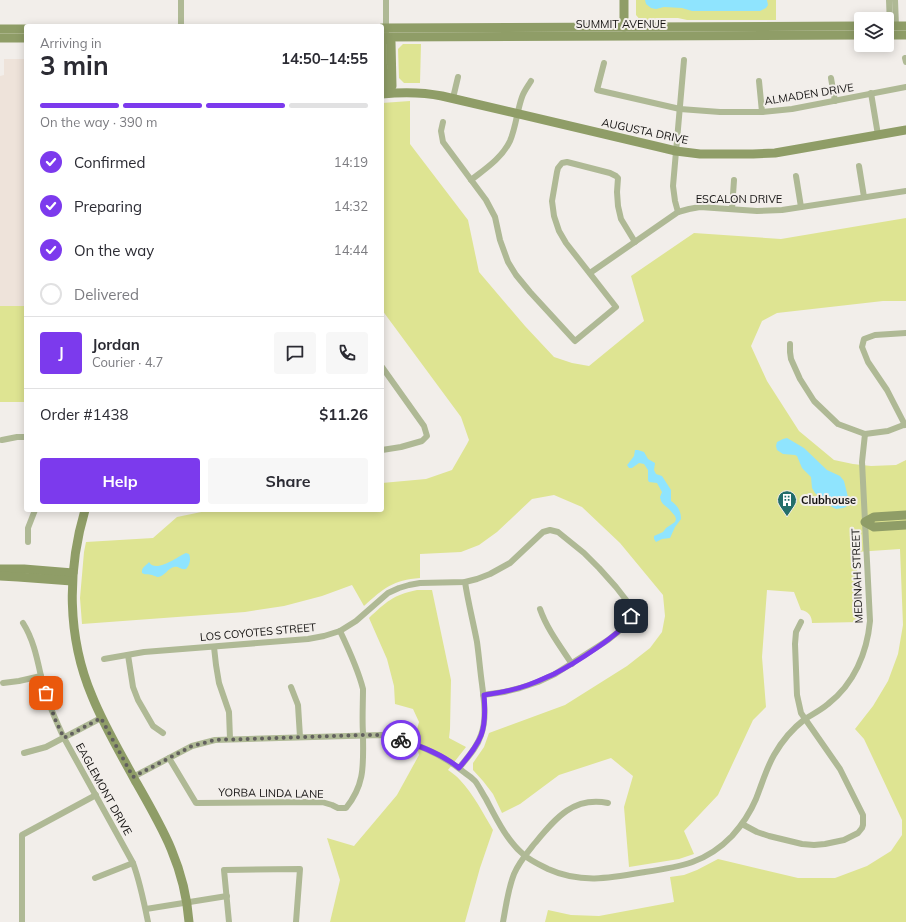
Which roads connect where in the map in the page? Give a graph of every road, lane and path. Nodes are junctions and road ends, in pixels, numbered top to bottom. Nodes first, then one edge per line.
1 (181, 0) edge
2 (386, 0) edge
3 (624, 0) edge
4 (889, 0) edge
5 (895, 0) edge
6 (889, 12) edge
7 (893, 12) edge
8 (181, 24) edge
9 (384, 24) edge
10 (854, 26) edge
11 (906, 26) edge
12 (894, 28) edge
13 (0, 29) edge
14 (24, 29) edge
15 (894, 30) edge
16 (624, 32) junction
17 (854, 35) edge
18 (906, 35) edge
19 (384, 36) edge
20 (384, 37) edge
21 (0, 38) edge
22 (24, 38) edge
23 (684, 60) dead end
24 (604, 64) dead end
25 (458, 77) dead end
26 (831, 78) dead end
27 (531, 81) dead end
28 (759, 81) dead end
29 (906, 88) edge
30 (385, 93) edge
31 (871, 94) junction
32 (453, 98) junction
33 (835, 101) junction
34 (680, 109) junction
35 (762, 112) junction
36 (517, 114) junction
37 (443, 122) dead end
38 (906, 130) edge
39 (878, 135) junction
40 (676, 151) junction
41 (859, 166) dead end
42 (796, 176) dead end
43 (471, 180) junction
44 (734, 180) dead end
45 (906, 191) edge
46 (864, 197) junction
47 (801, 207) junction
48 (732, 209) junction
49 (678, 212) junction
50 (635, 242) junction
51 (590, 273) junction
52 (906, 333) edge
53 (790, 344) dead end
54 (384, 370) edge
55 (905, 424) edge
56 (865, 434) junction
57 (24, 437) edge
58 (2, 440) dead end
59 (384, 450) edge
60 (34, 512) edge
61 (84, 512) edge
62 (906, 515) edge
63 (865, 522) junction
64 (906, 525) edge
65 (28, 542) dead end
66 (0, 569) edge
67 (0, 576) edge
68 (72, 577) junction
69 (465, 582) junction
70 (540, 609) dead end
71 (24, 622) dead end
72 (801, 622) dead end
73 (340, 631) junction
74 (214, 647) junction
75 (128, 655) junction
76 (104, 659) dead end
77 (572, 664) junction
78 (41, 676) junction
79 (3, 682) dead end
80 (291, 687) dead end
81 (484, 695) junction
82 (101, 718) junction
83 (805, 720) junction
84 (163, 733) dead end
85 (362, 735) junction
86 (300, 737) junction
87 (64, 738) junction
88 (230, 739) junction
89 (24, 753) dead end
90 (169, 758) junction
91 (459, 768) junction
92 (133, 777) junction
93 (96, 795) junction
94 (608, 803) dead end
95 (742, 824) junction
96 (525, 855) junction
97 (133, 863) junction
98 (94, 878) dead end
99 (227, 896) junction
100 (186, 903) junction
101 (146, 909) junction
102 (22, 922) edge
103 (148, 922) edge
104 (189, 922) edge
105 (230, 922) edge
106 (296, 922) edge
107 (503, 922) edge

1 - 8 street
2 - 9 street
3 - 16 street
4 - 6 street
5 - 7 street
10 - 16 street, SUMMIT AVENUE
11 - 12 street
13 - 14 street
15 - 18 street
16 - 17 street, SUMMIT AVENUE
16 - 19 street, SUMMIT AVENUE
20 - 30 street
21 - 22 street
23 - 34 street
24 - 34 street, ALMADEN DRIVE
25 - 32 street
26 - 33 street
27 - 36 street
28 - 35 street
29 - 31 street, ALMADEN DRIVE
30 - 32 street, AUGUSTA DRIVE
31 - 33 street, ALMADEN DRIVE
31 - 39 street
32 - 36 street, AUGUSTA DRIVE
33 - 35 street, ALMADEN DRIVE
34 - 35 street, ALMADEN DRIVE
34 - 40 street
36 - 40 street, AUGUSTA DRIVE
36 - 43 street
37 - 43 street
38 - 39 street, AUGUSTA DRIVE
39 - 40 street, AUGUSTA DRIVE
40 - 49 street
41 - 46 street
42 - 47 street
43 - 51 street
44 - 48 street
45 - 46 street, ESCALON DRIVE
46 - 47 street, ESCALON DRIVE
47 - 48 street, ESCALON DRIVE
48 - 49 street, ESCALON DRIVE
49 - 50 street, ESCALON DRIVE
50 - 51 street, ESCALON DRIVE
50 - 51 street
52 - 55 street
53 - 56 street
54 - 59 street
55 - 56 street
56 - 63 street, MEDINAH STREET
57 - 58 street
60 - 65 street
61 - 68 street
62 - 63 street
63 - 64 street
63 - 83 street, MEDINAH STREET
66 - 68 street
67 - 68 street
68 - 82 street
69 - 73 street, LOS COYOTES STREET
69 - 77 street, LOS COYOTES STREET
69 - 81 street
70 - 77 street
71 - 78 street, EAGLEMONT DRIVE
72 - 83 street
73 - 74 street, LOS COYOTES STREET
73 - 85 street
74 - 75 street, LOS COYOTES STREET
74 - 88 street
75 - 76 street, LOS COYOTES STREET
75 - 84 street
77 - 81 street
78 - 79 street
78 - 87 street, EAGLEMONT DRIVE
80 - 86 street
81 - 91 street
82 - 87 street
82 - 92 street
83 - 95 street, MEDINAH STREET
83 - 95 street
85 - 86 street, MEDINAH STREET
85 - 90 street, YORBA LINDA LANE
85 - 91 street, MEDINAH STREET
86 - 88 street, MEDINAH STREET
87 - 89 street
87 - 93 street, EAGLEMONT DRIVE
88 - 90 street, MEDINAH STREET
90 - 92 street, MEDINAH STREET
91 - 96 street, MEDINAH STREET
92 - 100 street
93 - 97 street, EAGLEMONT DRIVE
93 - 102 street
94 - 96 street
95 - 96 street, MEDINAH STREET
96 - 107 street
97 - 98 street
97 - 101 street, EAGLEMONT DRIVE
99 - 100 street
99 - 105 street
99 - 106 street
100 - 101 street
100 - 104 street
101 - 103 street, EAGLEMONT DRIVE

